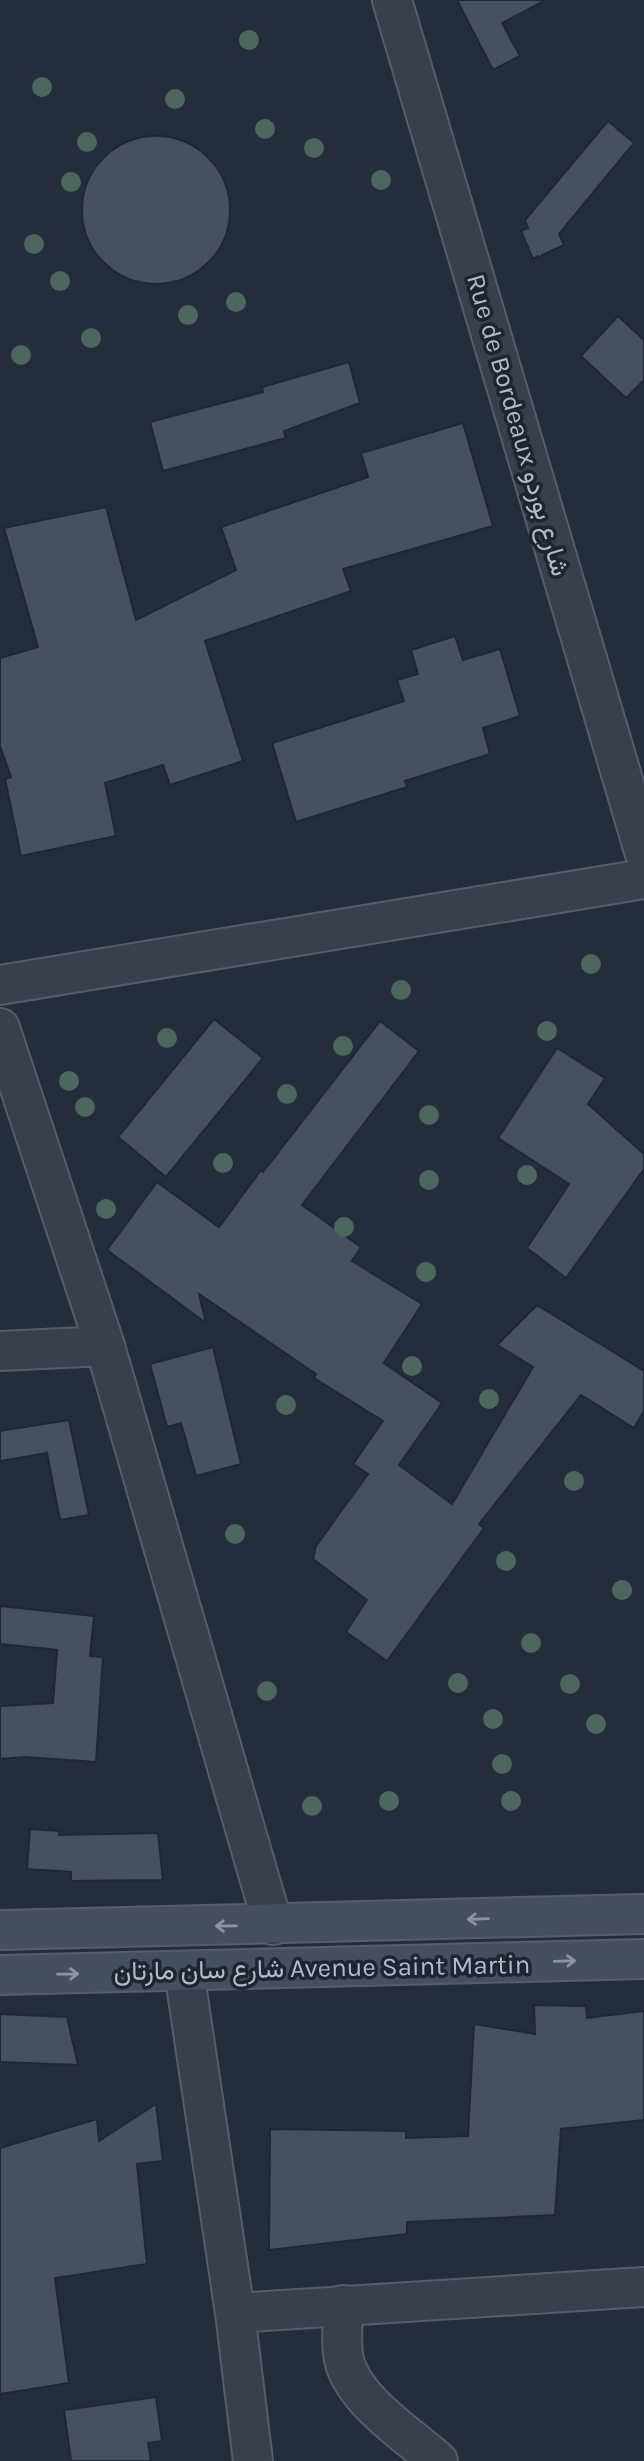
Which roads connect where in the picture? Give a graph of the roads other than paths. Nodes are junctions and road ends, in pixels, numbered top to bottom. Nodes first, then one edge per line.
1 (392, 0) edge
2 (644, 851) edge
3 (644, 878) edge
4 (0, 985) edge
5 (0, 1028) edge
6 (105, 1346) junction
7 (0, 1351) edge
8 (644, 1914) edge
9 (273, 1925) junction
10 (0, 1930) edge
11 (644, 1959) edge
12 (184, 1972) junction
13 (0, 1975) edge
14 (644, 2287) edge
15 (343, 2305) junction
16 (235, 2313) junction
17 (253, 2461) edge
18 (438, 2461) edge

1 - 2 street, Rue de Bordeaux شارع بوردو
3 - 4 street
5 - 6 street
6 - 7 street
6 - 9 street
8 -> 9 main road, شارع سان مارتان Avenue Saint Martin
9 -> 10 main road, شارع سان مارتان Avenue Saint Martin
12 -> 11 main road, شارع سان مارتان Avenue Saint Martin
13 -> 12 main road, شارع سان مارتان Avenue Saint Martin
12 - 16 street
14 - 15 street
15 - 16 street
15 - 18 street
16 - 17 street

